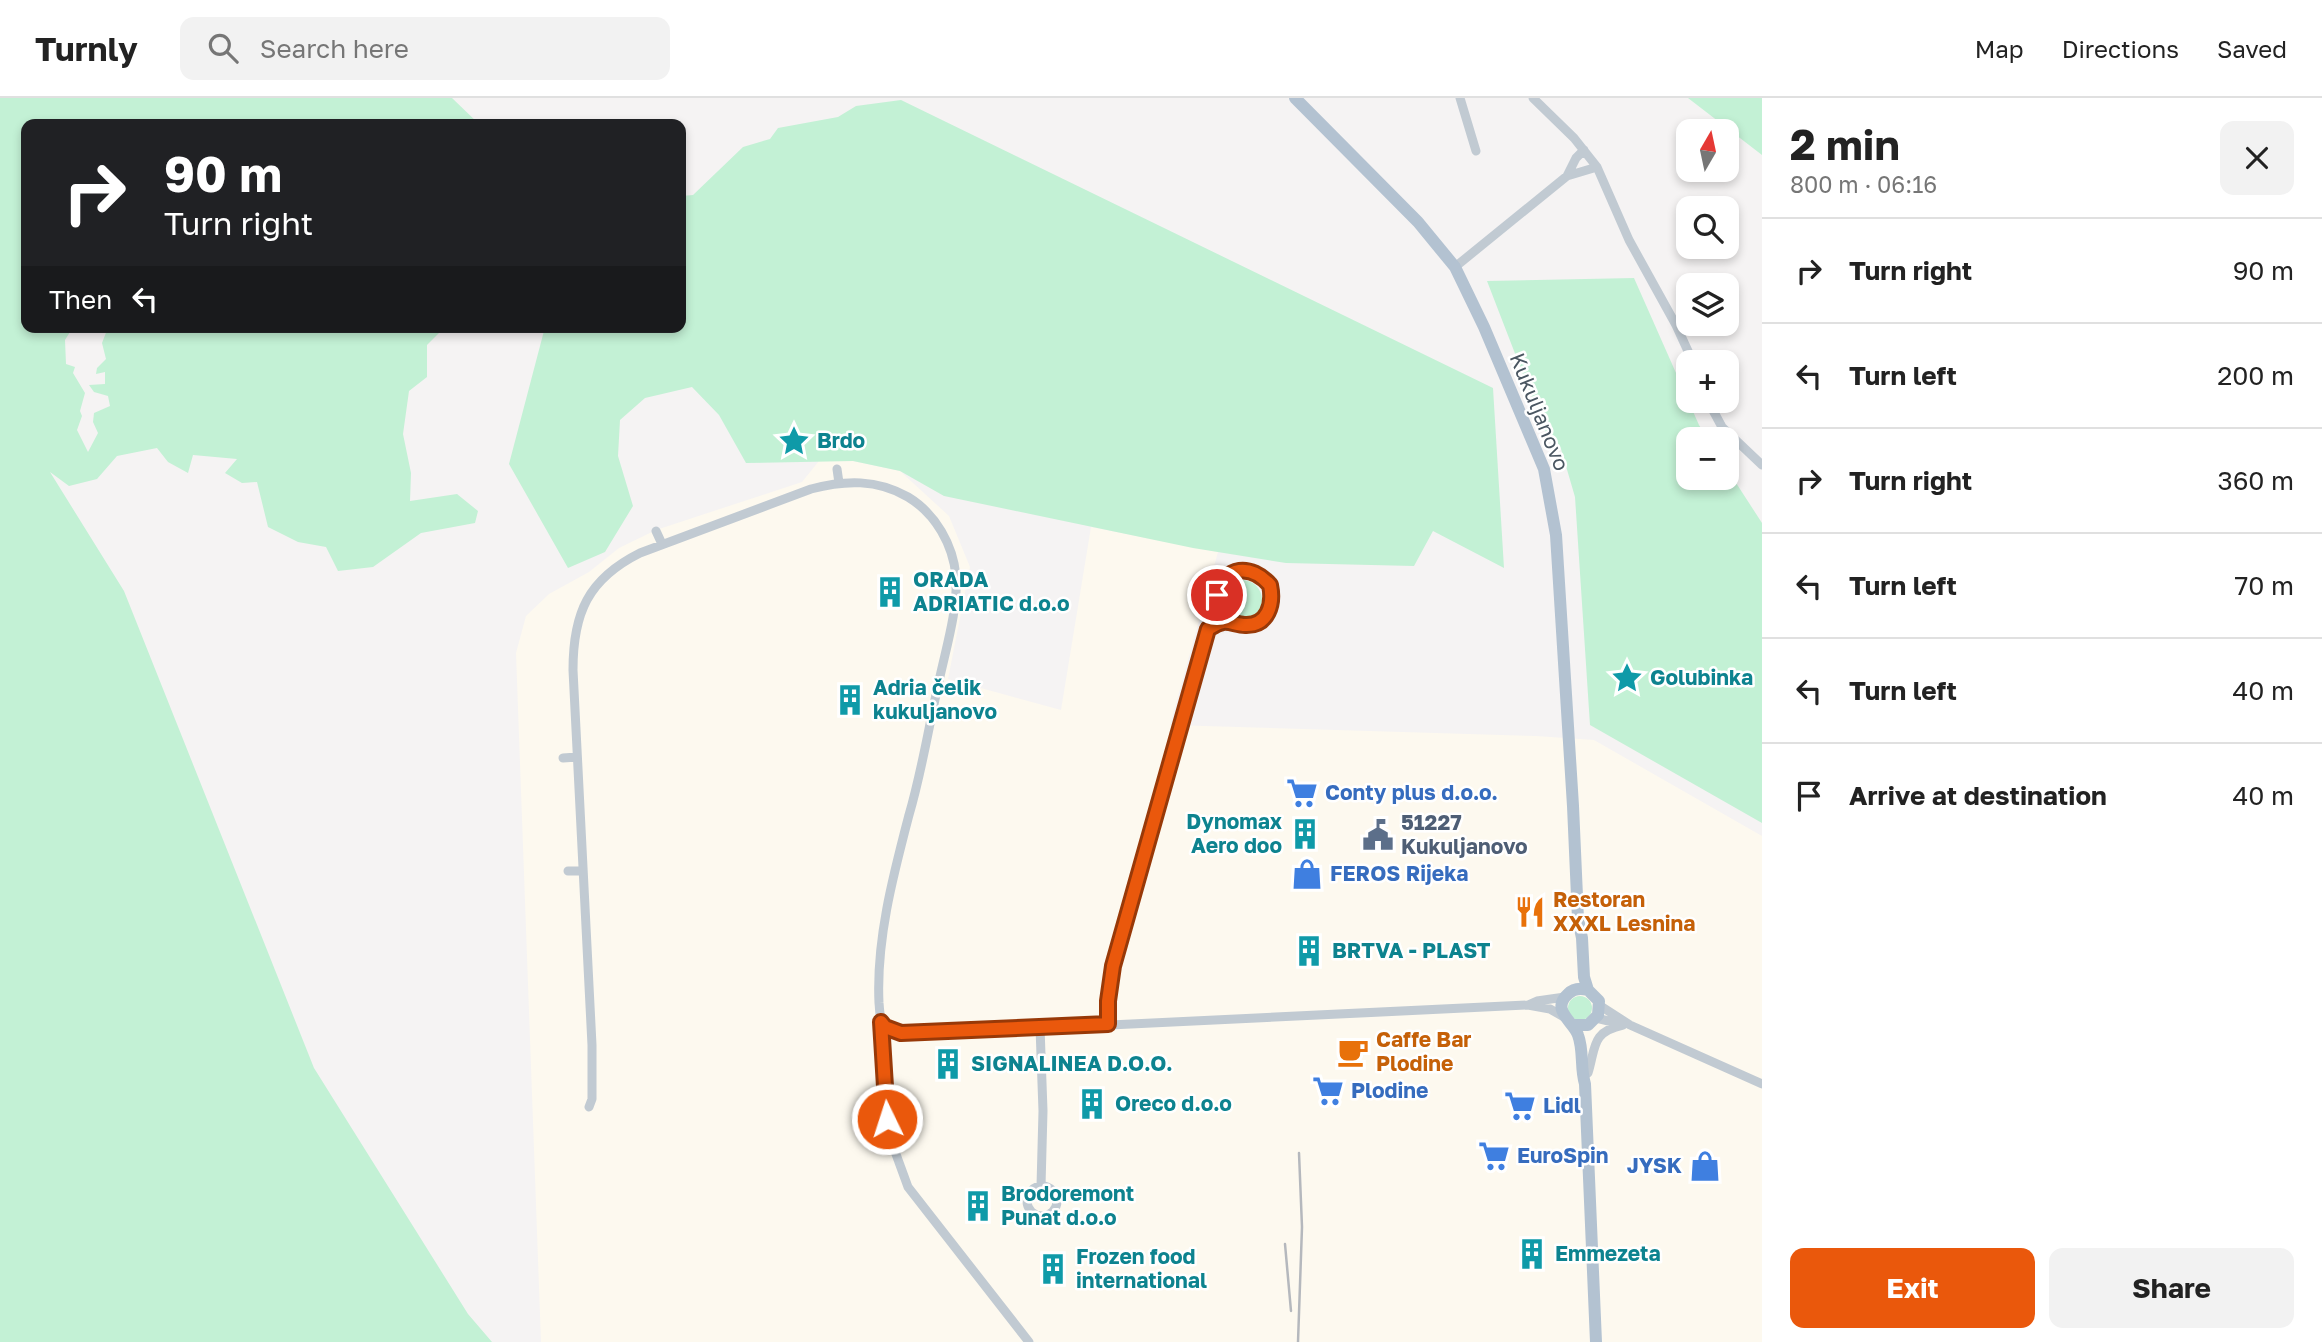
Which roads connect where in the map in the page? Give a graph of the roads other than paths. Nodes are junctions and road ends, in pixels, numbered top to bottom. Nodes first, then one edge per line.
1 (1295, 98) edge
2 (1460, 98) edge
3 (1533, 98) edge
4 (1584, 150) junction
5 (1476, 151) dead end
6 (1597, 167) junction
7 (1567, 176) junction
8 (1455, 267) junction
9 (1687, 350) edge
10 (1714, 413) edge
11 (1762, 465) edge
12 (837, 469) dead end
13 (839, 483) junction
14 (656, 531) dead end
15 (662, 544) junction
16 (1208, 629) junction
17 (577, 757) junction
18 (563, 758) dead end
19 (568, 871) dead end
20 (582, 871) junction
21 (1578, 919) junction
22 (1588, 990) junction
23 (1568, 994) junction
24 (1528, 1005) junction
25 (1600, 1005) junction
26 (1569, 1021) junction
27 (881, 1022) junction
28 (1592, 1022) junction
29 (1108, 1024) junction
30 (1627, 1025) junction
31 (1040, 1027) junction
32 (1587, 1079) junction
33 (1762, 1084) edge
34 (589, 1107) dead end
35 (1041, 1186) dead end
36 (1029, 1342) edge
37 (1596, 1342) edge

1 - 8 main road, Kukuljanovo
2 - 5 street
3 - 4 street
4 - 6 street
4 - 7 street
6 - 7 street
6 - 9 street
7 - 8 street
8 - 21 main road, Kukuljanovo
10 - 11 street
12 - 13 street
13 - 15 street
13 - 27 street
14 - 15 street
15 - 17 street
16 - 16 street
16 - 29 street
17 - 18 street
17 - 20 street
19 - 20 street
20 - 34 street
21 - 22 main road, Kukuljanovo
21 - 23 main road, Kukuljanovo
22 - 23 main road
22 - 25 main road
23 - 24 street
23 - 26 main road, Kukuljanovo
24 - 26 street
24 - 29 street
25 - 28 main road, Kukuljanovo
25 - 30 street
26 - 28 main road
26 - 32 main road, Kukuljanovo
27 - 31 street
27 - 36 street
28 - 30 street
28 - 32 main road, Kukuljanovo
29 - 31 street
30 - 32 street
30 - 33 street
31 - 35 street
32 - 37 main road, Kukuljanovo

